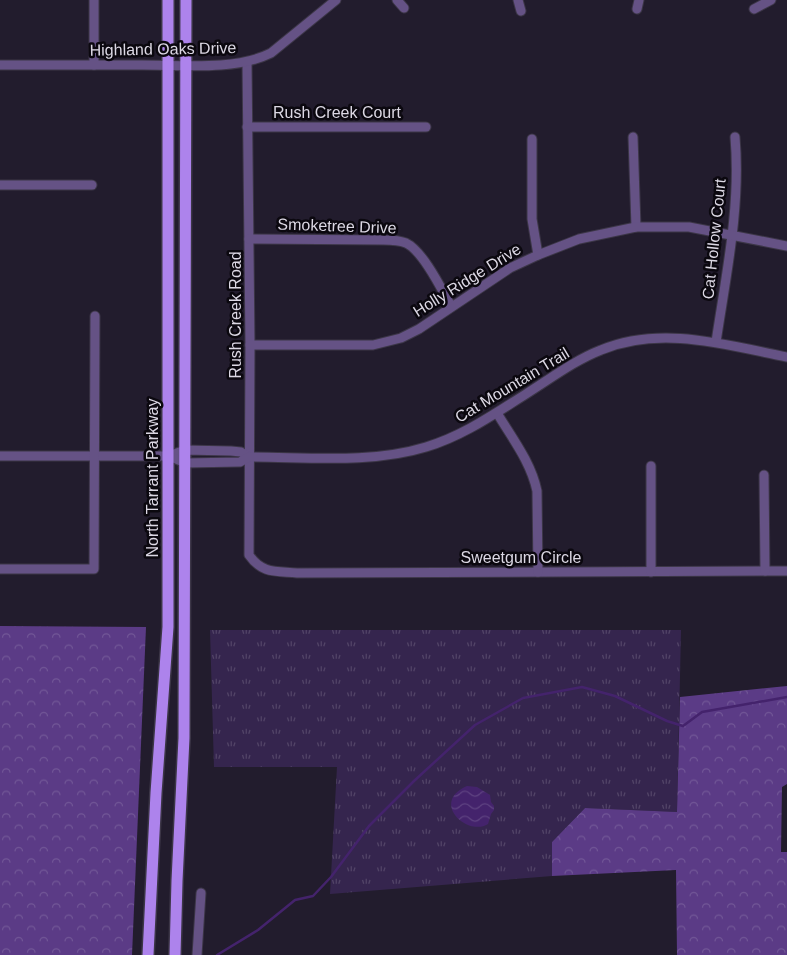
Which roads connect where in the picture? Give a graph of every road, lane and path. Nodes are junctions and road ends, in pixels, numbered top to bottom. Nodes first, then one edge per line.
1 (94, 0) edge
2 (168, 0) edge
3 (186, 0) edge
4 (336, 0) edge
5 (397, 0) edge
6 (518, 0) edge
7 (771, 0) edge
8 (404, 8) dead end
9 (754, 9) dead end
10 (521, 12) dead end
11 (247, 62) junction
12 (0, 65) edge
13 (94, 65) junction
14 (168, 65) junction
15 (186, 65) junction
16 (247, 127) junction
17 (426, 128) dead end
18 (634, 137) dead end
19 (735, 138) dead end
20 (532, 139) dead end
21 (0, 185) edge
22 (92, 185) dead end
23 (636, 227) junction
24 (732, 235) junction
25 (249, 238) junction
26 (787, 246) edge
27 (538, 255) junction
28 (451, 306) junction
29 (95, 316) dead end
30 (716, 342) junction
31 (250, 345) junction
32 (787, 357) edge
33 (497, 412) junction
34 (185, 450) junction
35 (0, 456) edge
36 (94, 456) junction
37 (169, 456) junction
38 (249, 457) junction
39 (185, 463) junction
40 (651, 466) dead end
41 (764, 475) dead end
42 (257, 565) joint
43 (0, 569) edge
44 (766, 571) junction
45 (787, 571) edge
46 (538, 572) junction
47 (652, 572) junction
48 (201, 893) dead end
49 (148, 955) edge
50 (175, 955) edge
51 (197, 955) edge

1 - 13 street
2 - 14 main road, North Tarrant Parkway
3 - 15 main road, North Tarrant Parkway
4 - 11 street, Highland Oaks Drive
5 - 8 street
6 - 10 street
7 - 9 street
11 - 15 street, Highland Oaks Drive
11 - 16 street, Rush Creek Road
12 - 13 street, Highland Oaks Drive
13 - 14 street, Highland Oaks Drive
14 - 15 street, Highland Oaks Drive
14 - 37 main road, North Tarrant Parkway
15 - 34 main road, North Tarrant Parkway
16 - 17 street, Rush Creek Court
16 - 25 street, Rush Creek Road
18 - 23 street
19 - 24 street, Cat Hollow Court
20 - 27 street
21 - 22 street
23 - 24 street, Holly Ridge Drive
23 - 27 street, Holly Ridge Drive
24 - 26 street, Holly Ridge Drive
24 - 30 street, Cat Hollow Court
25 - 28 street, Smoketree Drive
25 - 31 street, Rush Creek Road
27 - 28 street, Holly Ridge Drive
28 - 31 street, Holly Ridge Drive
29 - 36 street
30 - 32 street, Cat Mountain Trail
30 - 33 street, Cat Mountain Trail
31 - 38 street, Rush Creek Road
33 - 38 street, Cat Mountain Trail
33 - 46 street
34 - 37 street, Cat Mountain Trail
34 - 38 street, Cat Mountain Trail
34 - 39 main road, North Tarrant Parkway
35 - 36 street, Cat Mountain Trail
36 - 37 street, Cat Mountain Trail
36 - 43 street
37 - 39 street, Cat Mountain Trail
37 - 49 main road, North Tarrant Parkway
38 - 39 street, Cat Mountain Trail
38 - 42 street, Rush Creek Road
39 - 50 main road, North Tarrant Parkway
40 - 47 street
41 - 44 street
42 - 46 street, Sweetgum Circle
44 - 45 street, Sweetgum Circle
44 - 47 street, Sweetgum Circle
46 - 47 street, Sweetgum Circle
48 - 51 street

